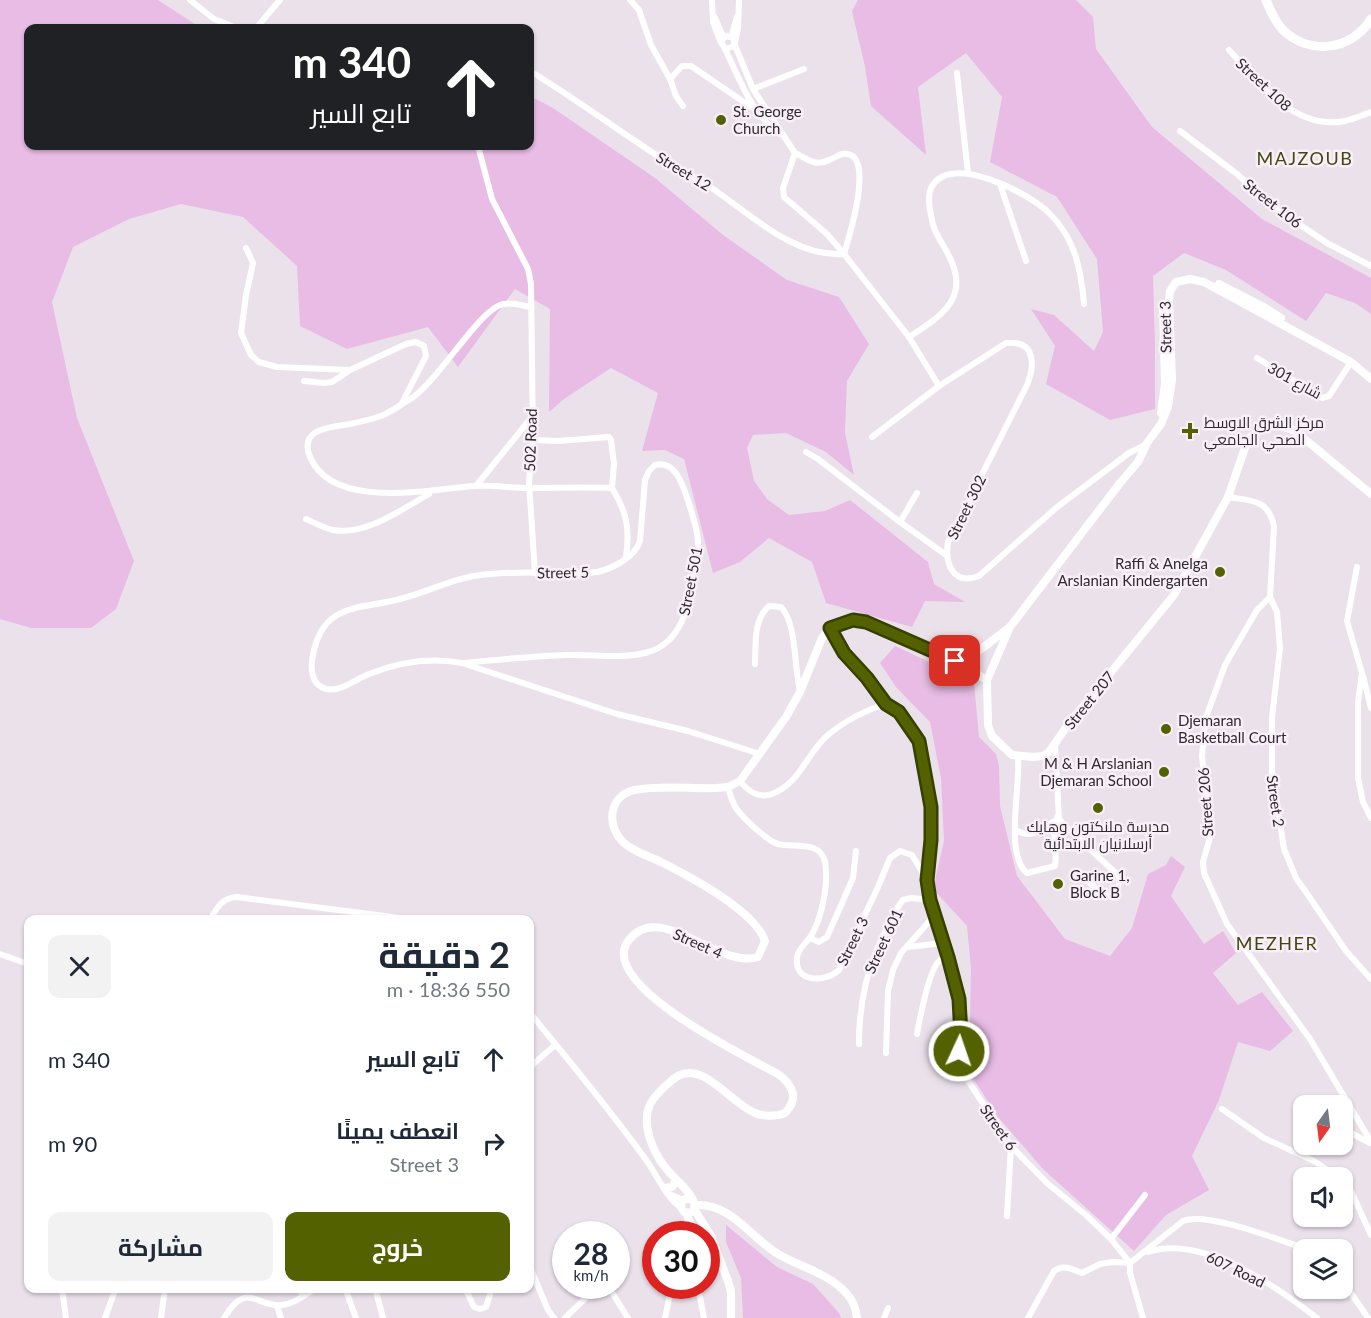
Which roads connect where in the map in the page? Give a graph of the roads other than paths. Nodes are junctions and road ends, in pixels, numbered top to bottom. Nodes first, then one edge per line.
1 (190, 0) edge
2 (280, 0) edge
3 (630, 0) edge
4 (712, 0) edge
5 (739, 0) edge
6 (1266, 0) edge
7 (1371, 19) edge
8 (227, 24) edge
9 (259, 24) edge
10 (729, 43) junction
11 (1229, 50) dead end
12 (804, 69) dead end
13 (957, 73) dead end
14 (534, 74) edge
15 (670, 79) junction
16 (753, 88) junction
17 (683, 106) dead end
18 (754, 109) junction
19 (1371, 112) edge
20 (1180, 131) dead end
21 (783, 136) junction
22 (479, 150) edge
23 (795, 153) junction
24 (968, 173) junction
25 (1000, 184) junction
26 (246, 248) dead end
27 (844, 254) junction
28 (1026, 261) dead end
29 (1371, 266) edge
30 (1084, 304) dead end
31 (531, 307) junction
32 (909, 337) junction
33 (1257, 358) dead end
34 (1351, 362) junction
35 (350, 370) junction
36 (1371, 379) edge
37 (304, 381) dead end
38 (939, 387) junction
39 (401, 404) junction
40 (532, 417) junction
41 (872, 437) dead end
42 (533, 440) junction
43 (1147, 443) junction
44 (806, 452) dead end
45 (476, 486) junction
46 (529, 488) junction
47 (612, 488) junction
48 (433, 492) junction
49 (916, 493) dead end
50 (1371, 494) edge
51 (1228, 497) junction
52 (306, 519) dead end
53 (900, 522) junction
54 (946, 555) junction
55 (626, 557) junction
56 (1357, 567) dead end
57 (535, 573) junction
58 (1270, 597) junction
59 (1010, 627) junction
60 (830, 628) junction
61 (955, 661) junction
62 (462, 663) junction
63 (755, 663) dead end
64 (1362, 673) junction
65 (987, 680) junction
66 (800, 692) junction
67 (886, 704) junction
68 (1371, 708) edge
69 (1055, 745) junction
70 (760, 754) junction
71 (1018, 757) junction
72 (740, 781) junction
73 (728, 787) junction
74 (1371, 818) edge
75 (1057, 819) junction
76 (1016, 830) junction
77 (856, 851) dead end
78 (1083, 877) dead end
79 (927, 880) junction
80 (930, 900) junction
81 (213, 915) edge
82 (377, 915) edge
83 (934, 916) junction
84 (810, 938) junction
85 (943, 944) junction
86 (908, 947) junction
87 (0, 954) edge
88 (948, 957) junction
89 (24, 963) edge
90 (1371, 979) edge
91 (534, 1017) edge
92 (917, 1034) dead end
93 (859, 1044) dead end
94 (555, 1046) junction
95 (886, 1053) dead end
96 (534, 1063) edge
97 (1222, 1109) dead end
98 (1353, 1134) edge
99 (1371, 1143) edge
100 (1011, 1146) junction
101 (1323, 1167) edge
102 (678, 1182) junction
103 (666, 1190) junction
104 (1145, 1195) dead end
105 (1353, 1196) edge
106 (689, 1206) junction
107 (1007, 1216) dead end
108 (689, 1221) edge
109 (700, 1221) edge
110 (1371, 1236) edge
111 (1112, 1239) junction
112 (1293, 1245) edge
113 (1145, 1253) junction
114 (1130, 1263) junction
115 (720, 1264) edge
116 (534, 1277) edge
117 (63, 1293) edge
118 (114, 1293) edge
119 (164, 1293) edge
120 (250, 1293) edge
121 (302, 1293) edge
122 (307, 1293) edge
123 (347, 1293) edge
124 (376, 1293) edge
125 (467, 1293) edge
126 (490, 1293) edge
127 (304, 1295) junction
128 (251, 1296) junction
129 (1353, 1296) edge
130 (585, 1299) edge
131 (616, 1299) edge
132 (669, 1299) edge
133 (700, 1299) edge
134 (277, 1305) junction
135 (888, 1308) dead end
136 (66, 1318) edge
137 (105, 1318) edge
138 (161, 1318) edge
139 (224, 1318) edge
140 (281, 1318) edge
141 (356, 1318) edge
142 (383, 1318) edge
143 (554, 1318) edge
144 (565, 1318) edge
145 (628, 1318) edge
146 (665, 1318) edge
147 (704, 1318) edge
148 (731, 1318) edge
149 (856, 1318) edge
150 (884, 1318) edge
151 (1028, 1318) edge
152 (1143, 1318) edge
153 (1317, 1318) edge
154 (1368, 1318) edge

1 - 8 street
2 - 9 street
3 - 15 street
4 - 10 street
5 - 10 street
6 - 7 main road
10 - 16 street
10 - 18 street
11 - 19 street, Street 108
12 - 16 street
13 - 24 street
14 - 27 street, Street 12
15 - 17 street
15 - 18 street
16 - 21 street
18 - 21 street
20 - 29 street, Street 106
21 - 23 street
22 - 31 street
23 - 27 street
23 - 27 street
24 - 25 street
24 - 32 street
25 - 28 street
25 - 30 street
26 - 35 street
27 - 32 street
31 - 39 street
31 - 40 street, 502 Road
32 - 38 street
33 - 34 street, شارع 301
34 - 36 street, Street 3
34 - 43 street, Street 3
35 - 37 street
35 - 39 street
38 - 41 street
38 - 54 street, Street 302
39 - 48 street
40 - 42 street, 502 Road
40 - 45 street
42 - 46 street, 502 Road
42 - 47 street
43 - 54 street, Street 302
43 - 59 street, Street 3
44 - 53 street
45 - 46 street
45 - 48 street
46 - 47 street
46 - 57 street, 502 Road
47 - 55 street
48 - 52 street
49 - 53 street
50 - 51 street
51 - 58 street
51 - 69 street, Street 207
53 - 54 street
55 - 57 street, Street 5
55 - 62 street, Street 501
56 - 64 street
57 - 62 street, Street 5
58 - 90 street, Street 2
58 - 99 street, Street 206
59 - 61 street
59 - 65 street
60 - 61 street
60 - 66 street
60 - 67 street, Street 6
61 - 65 street
62 - 70 street, Street 5
63 - 66 street
64 - 68 street
64 - 74 street
65 - 71 street
66 - 70 street
67 - 72 street
67 - 79 street, Street 6
69 - 71 street, Street 207
69 - 75 street
70 - 72 street, Street 4
71 - 76 street
72 - 73 street, Street 4
73 - 84 street, Street 3
73 - 102 street, Street 4
75 - 76 street
75 - 76 street
75 - 78 street
77 - 84 street
79 - 80 street, Street 6
79 - 84 street, Street 3
80 - 83 street, Street 6
80 - 93 street, Street 601
81 - 82 street
83 - 85 street, Street 6
83 - 86 street
85 - 86 street
85 - 88 street, Street 6
86 - 95 street
87 - 89 street
88 - 92 street
88 - 100 street, Street 6
91 - 94 street
94 - 96 street
94 - 103 street
97 - 101 street
98 - 99 street
100 - 107 street
100 - 111 street, Street 6
102 - 103 street
102 - 106 street, Street 4
103 - 106 street
104 - 111 street
105 - 110 street
106 - 108 street
106 - 109 street
106 - 149 street
111 - 114 street, Street 6
112 - 113 street
113 - 114 street
113 - 153 street, 607 Road
114 - 151 street
114 - 152 street
115 - 148 street
116 - 143 street
117 - 136 street
118 - 137 street
119 - 138 street
120 - 128 street
121 - 127 street
122 - 127 street
123 - 141 street
124 - 142 street
125 - 126 street
127 - 134 street
128 - 134 street
128 - 139 street
129 - 154 street
130 - 144 street
131 - 145 street
132 - 146 street
133 - 147 street
134 - 140 street
135 - 150 street

